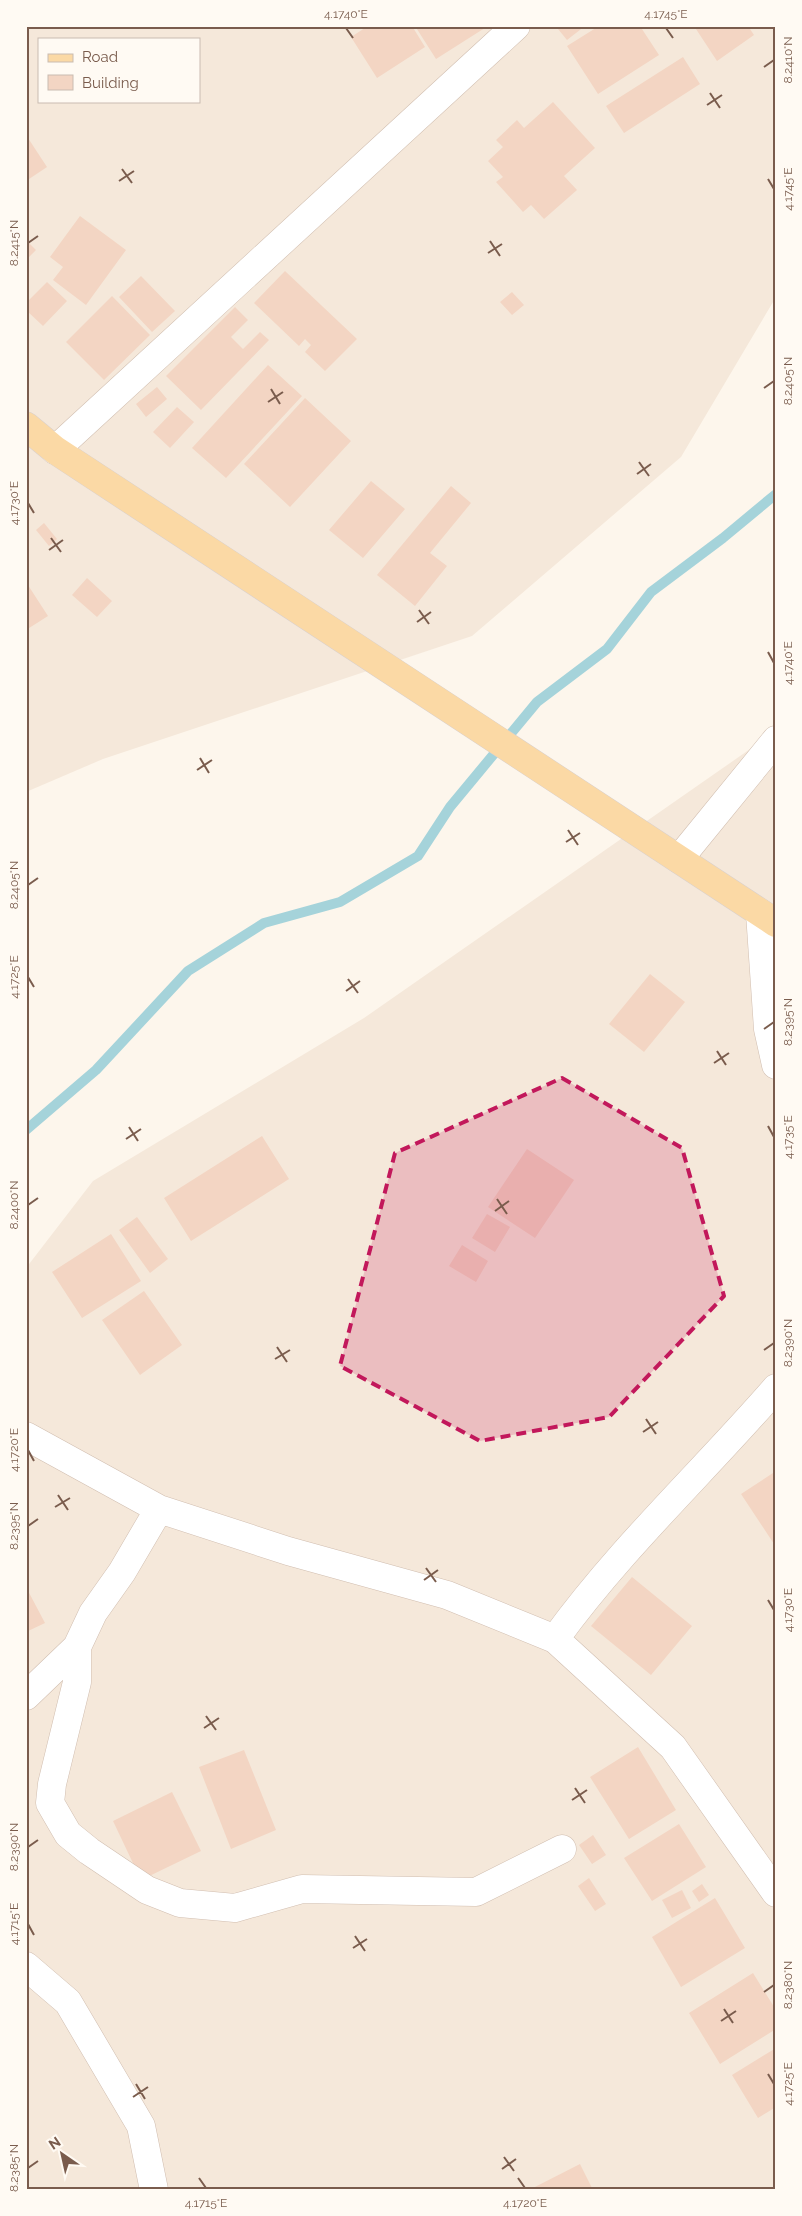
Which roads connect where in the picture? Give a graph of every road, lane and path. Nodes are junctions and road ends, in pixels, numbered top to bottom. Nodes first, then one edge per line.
1 (516, 26) edge
2 (26, 426) edge
3 (55, 450) junction
4 (776, 740) edge
5 (679, 859) junction
6 (768, 918) edge
7 (776, 1066) edge
8 (776, 1388) edge
9 (26, 1436) edge
10 (159, 1509) junction
11 (555, 1639) junction
12 (77, 1647) junction
13 (26, 1696) edge
14 (562, 1849) dead end
15 (776, 1893) edge
16 (26, 1966) edge
17 (154, 2190) edge

1 - 3 street
2 - 3 main road
3 - 5 main road
4 - 5 street
5 - 6 main road
6 - 7 street
8 - 11 street
9 - 10 street
10 - 11 street
10 - 12 street
11 - 15 street
12 - 13 street
12 - 14 street
16 - 17 street

